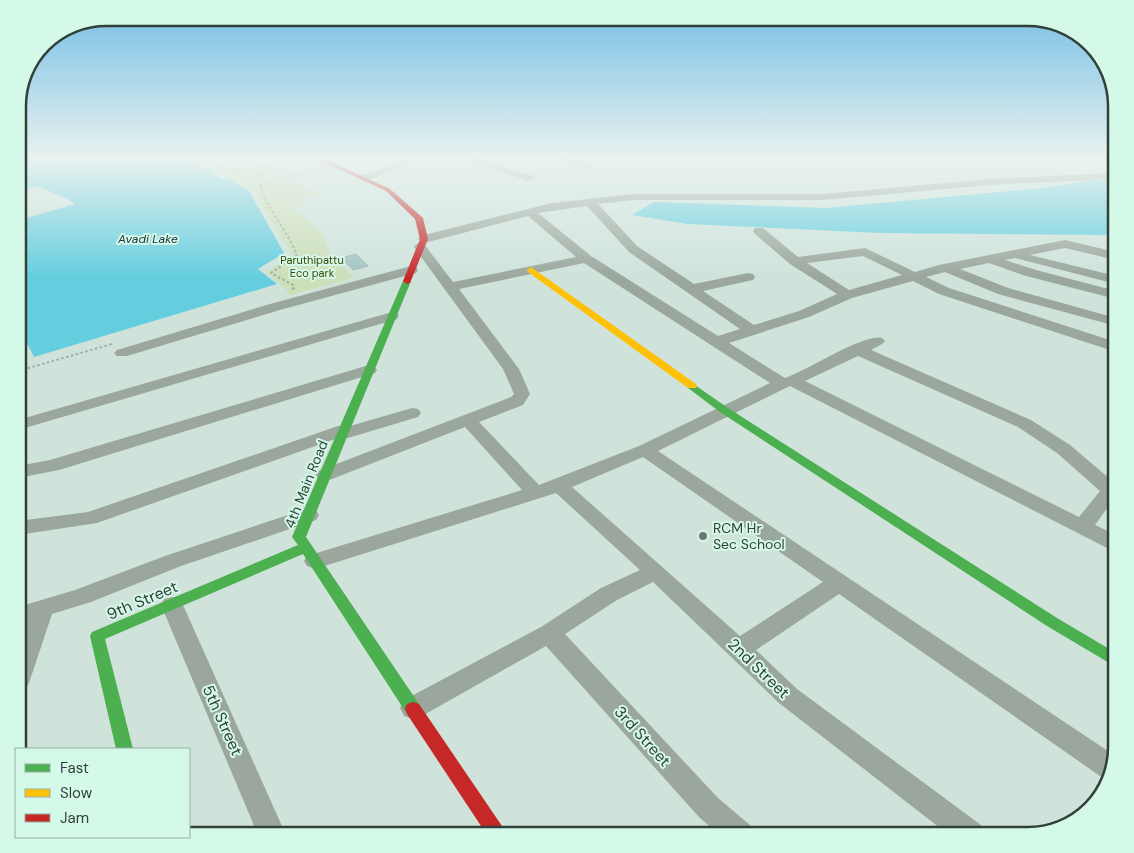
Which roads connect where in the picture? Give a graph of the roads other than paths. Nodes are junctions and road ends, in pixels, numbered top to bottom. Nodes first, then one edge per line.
1 (398, 199) edge
2 (618, 199) edge
3 (590, 202) junction
4 (529, 211) junction
5 (759, 231) dead end
6 (422, 243) junction
7 (1014, 254) junction
8 (1108, 254) edge
9 (586, 258) junction
10 (994, 260) junction
11 (795, 261) junction
12 (947, 268) junction
13 (411, 270) junction
14 (531, 270) junction
15 (912, 276) junction
16 (748, 277) dead end
17 (1108, 278) edge
18 (451, 287) junction
19 (691, 289) junction
20 (1108, 293) edge
21 (847, 295) junction
22 (392, 316) junction
23 (1108, 320) edge
24 (751, 330) junction
25 (877, 341) dead end
26 (715, 342) junction
27 (1108, 344) edge
28 (121, 347) road end
29 (857, 349) junction
30 (369, 370) junction
31 (787, 382) junction
32 (724, 410) junction
33 (412, 413) dead end
34 (468, 420) junction
35 (26, 422) edge
36 (343, 432) junction
37 (645, 450) junction
38 (26, 471) edge
39 (325, 475) junction
40 (1108, 483) edge
41 (559, 485) junction
42 (536, 492) junction
43 (1108, 494) edge
44 (309, 515) junction
45 (26, 527) edge
46 (1082, 527) junction
47 (1108, 540) edge
48 (311, 554) junction
49 (656, 572) junction
50 (840, 582) junction
51 (172, 605) junction
52 (43, 609) junction
53 (26, 614) edge
54 (549, 633) junction
55 (739, 649) junction
56 (1108, 655) edge
57 (26, 657) edge
58 (413, 708) junction
59 (124, 748) edge
60 (1106, 764) edge
61 (268, 827) edge
62 (491, 827) edge
63 (730, 827) edge
64 (959, 827) edge

1 - 6 main road
2 - 3 street
3 - 4 street
3 - 19 street
4 - 6 street
4 - 9 street
5 - 11 street
6 - 13 main road, 4th Main Road
6 - 18 street
7 - 8 street
7 - 10 street
7 - 17 street
9 - 14 street
9 - 26 street
10 - 12 street
10 - 20 street
11 - 15 street
11 - 21 street
12 - 15 street
12 - 23 street
13 - 22 main road, 4th Main Road
13 - 28 street
14 - 18 street
14 - 32 main road
15 - 21 street
15 - 27 street
16 - 19 street
18 - 34 street
19 - 24 street
21 - 24 street
22 - 30 main road, 4th Main Road
22 - 35 street
24 - 26 street
25 - 29 street
26 - 31 street
29 - 31 street
29 - 40 street
30 - 36 main road, 4th Main Road
30 - 38 street
31 - 32 street
31 - 46 street
32 - 37 street
32 - 56 main road
33 - 36 street
34 - 39 street
34 - 42 street
36 - 39 main road, 4th Main Road
36 - 45 street
37 - 41 street
37 - 50 street
39 - 44 main road, 4th Main Road
41 - 42 street
41 - 49 street, 2nd Street
42 - 48 street
43 - 46 street
44 - 48 main road, 4th Main Road
44 - 52 street
46 - 47 street
48 - 51 main road, 9th Street
48 - 58 main road, 4th Main Road
49 - 54 street
49 - 55 street, 2nd Street
50 - 55 street
50 - 60 street
51 - 59 main road, 9th Street
51 - 61 street, 5th Street
52 - 53 street
52 - 57 street
54 - 58 street
54 - 63 street, 3rd Street
55 - 64 street, 2nd Street
58 - 62 main road, 4th Main Road

